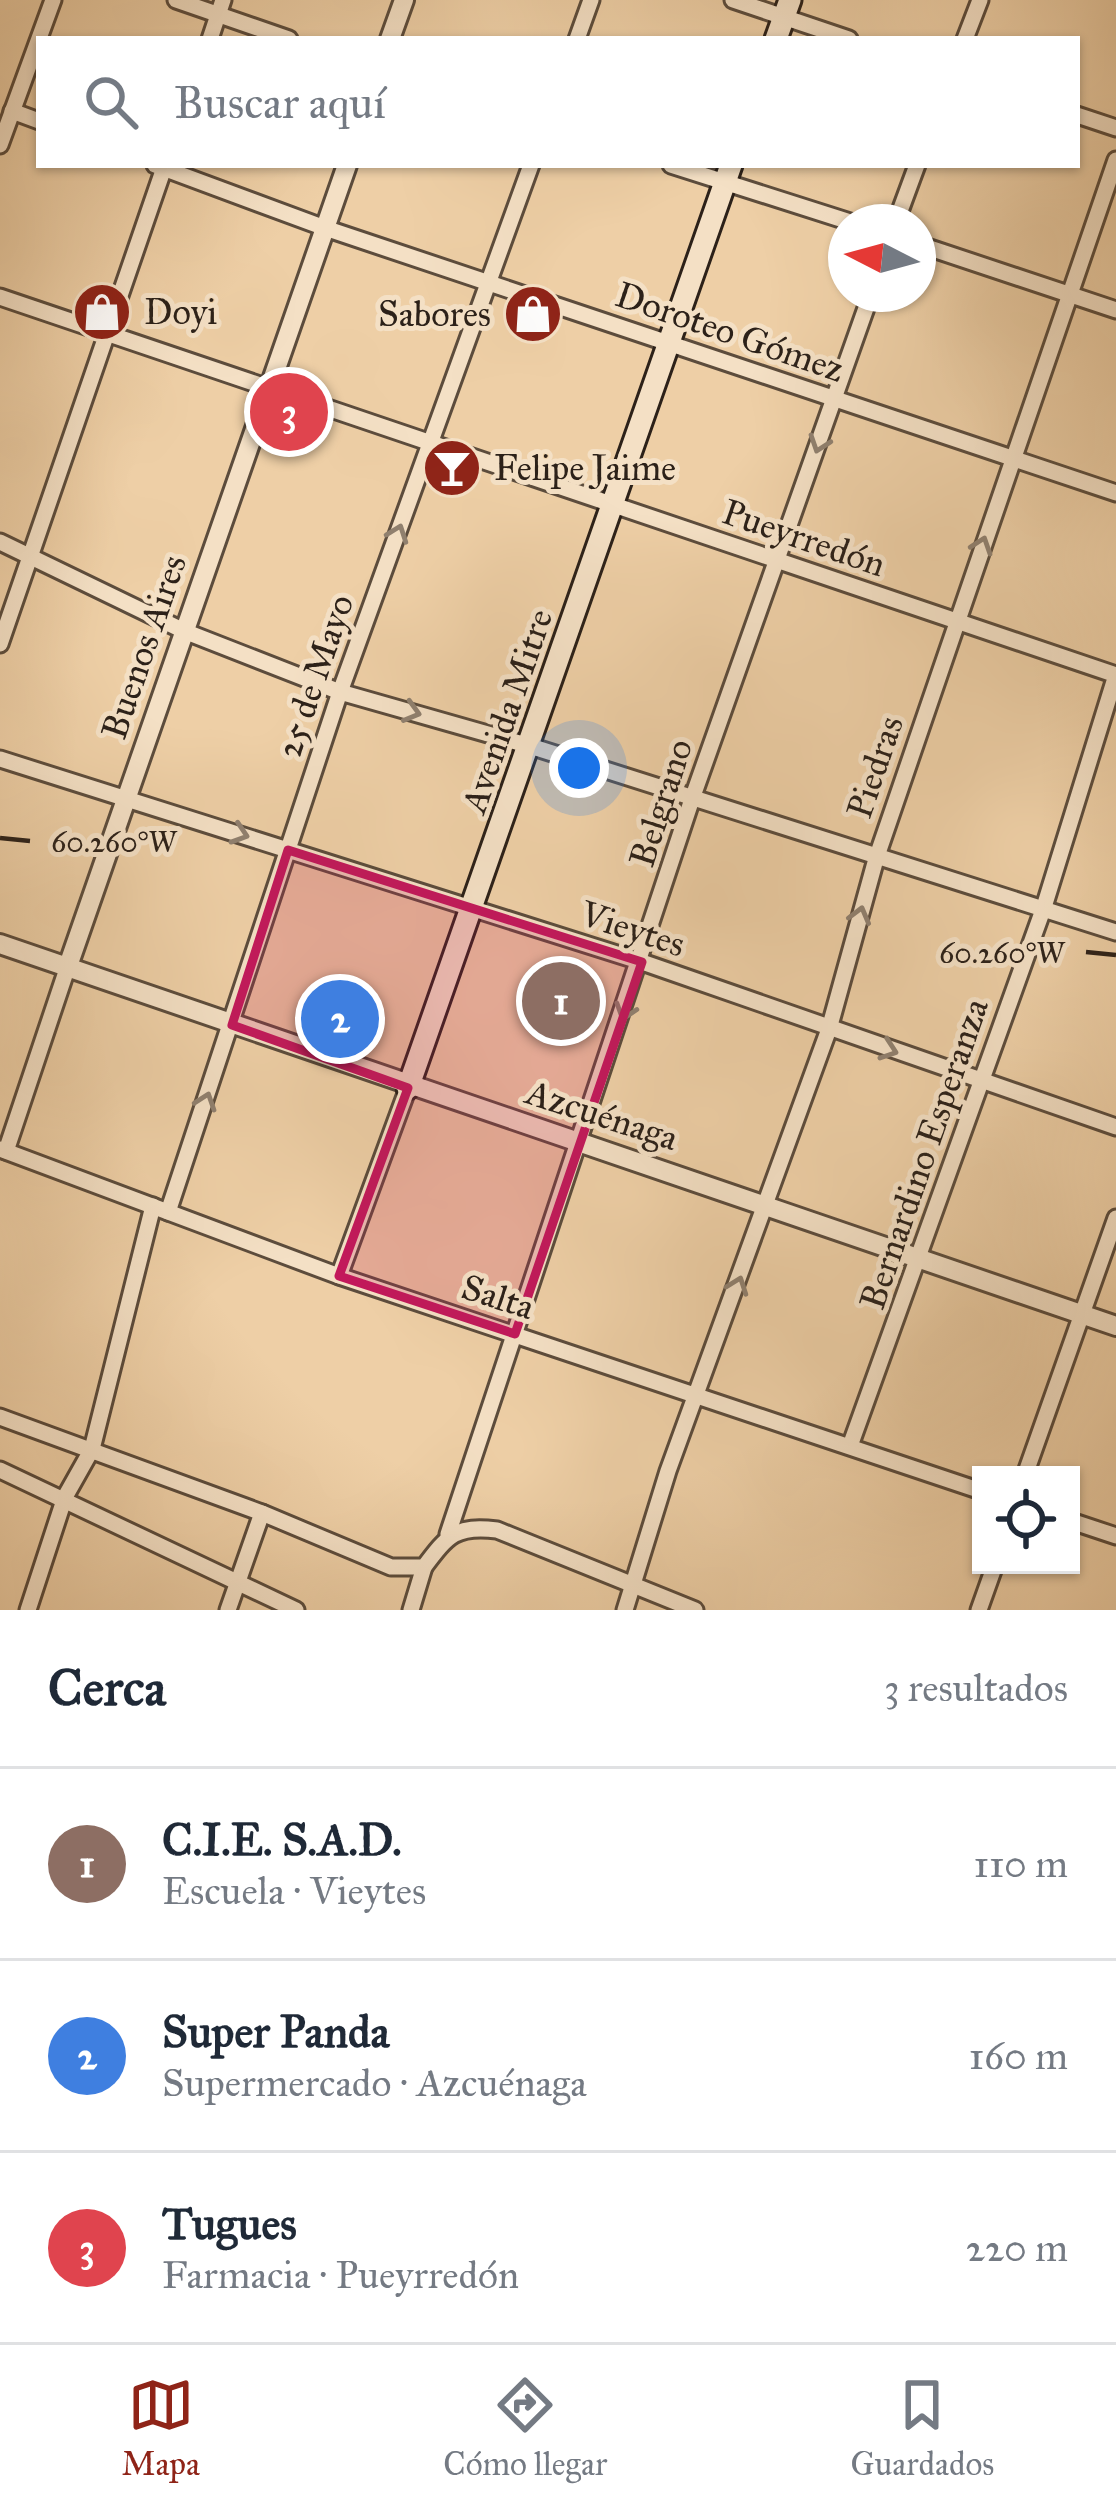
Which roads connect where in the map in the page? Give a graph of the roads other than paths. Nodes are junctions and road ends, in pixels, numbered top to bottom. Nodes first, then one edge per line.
1 (53, 0) edge
2 (176, 0) edge
3 (404, 0) edge
4 (591, 0) edge
5 (733, 0) edge
6 (980, 0) edge
7 (221, 7) edge
8 (783, 19) edge
9 (40, 36) edge
10 (210, 36) edge
11 (283, 36) edge
12 (391, 36) edge
13 (578, 36) edge
14 (839, 36) edge
15 (965, 36) edge
16 (36, 46) edge
17 (12, 111) junction
18 (1080, 116) edge
19 (36, 120) edge
20 (1116, 128) edge
21 (1, 141) edge
22 (1116, 160) edge
23 (161, 168) edge
24 (167, 168) edge
25 (346, 168) edge
26 (530, 168) edge
27 (690, 168) edge
28 (916, 168) edge
29 (727, 174) edge
30 (903, 204) edge
31 (828, 213) edge
32 (325, 229) junction
33 (936, 250) edge
34 (487, 280) junction
35 (1067, 294) junction
36 (0, 297) edge
37 (1116, 310) edge
38 (865, 312) edge
39 (108, 336) junction
40 (666, 344) junction
41 (268, 388) junction
42 (835, 400) junction
43 (431, 443) junction
44 (1012, 458) junction
45 (1116, 493) edge
46 (611, 504) junction
47 (0, 542) edge
48 (30, 557) junction
49 (779, 561) junction
50 (956, 621) junction
51 (184, 631) junction
52 (0, 644) edge
53 (1116, 675) edge
54 (340, 692) junction
55 (530, 746) junction
56 (0, 759) edge
57 (129, 798) junction
58 (692, 799) junction
59 (288, 850) junction
60 (876, 859) junction
61 (1043, 907) junction
62 (474, 912) junction
63 (1116, 932) edge
64 (0, 944) edge
65 (642, 962) junction
66 (68, 966) junction
67 (232, 1025) junction
68 (829, 1029) junction
69 (980, 1082) junction
70 (408, 1088) junction
71 (1116, 1127) edge
72 (582, 1141) junction
73 (3, 1150) edge
74 (766, 1207) junction
75 (160, 1209) junction
76 (1116, 1218) edge
77 (921, 1258) junction
78 (339, 1276) junction
79 (1081, 1313) junction
80 (1116, 1326) edge
81 (515, 1334) junction
82 (698, 1395) junction
83 (0, 1417) edge
84 (850, 1446) junction
85 (92, 1449) junction
86 (1028, 1466) edge
87 (0, 1470) edge
88 (972, 1488) edge
89 (65, 1497) junction
90 (262, 1513) junction
91 (1080, 1524) edge
92 (448, 1534) junction
93 (1116, 1535) edge
94 (424, 1567) junction
95 (992, 1574) edge
96 (238, 1582) junction
97 (633, 1585) junction
98 (28, 1610) edge
99 (228, 1610) edge
100 (296, 1610) edge
101 (411, 1610) edge
102 (625, 1610) edge
103 (694, 1610) edge
104 (980, 1610) edge

1 - 9 street
2 - 7 street
3 - 12 street
4 - 13 street
5 - 8 street
6 - 15 street
7 - 10 street
7 - 11 street
8 - 14 street
16 - 17 street
17 - 19 street
17 - 21 street
18 - 20 street
22 - 35 street, Piedras
23 - 39 street
24 - 32 street, Doroteo Gómez
25 - 32 street, Buenos Aires
26 - 34 street, 25 de Mayo
27 - 29 street
28 - 30 street
29 - 31 street
29 - 40 main road, Avenida Mitre
32 - 34 street, Doroteo Gómez
32 - 41 street, Buenos Aires
33 - 35 street
34 - 40 street, Doroteo Gómez
34 - 43 street, 25 de Mayo
35 - 37 street
35 - 44 street, Piedras
36 - 39 street, Pueyrredón
38 - 42 street, Belgrano
39 - 41 street, Pueyrredón
39 - 48 street
40 - 42 street, Doroteo Gómez
40 - 46 main road, Avenida Mitre
41 - 43 street, Pueyrredón
41 - 51 street, Buenos Aires
42 - 44 street, Doroteo Gómez
42 -> 49 street, Belgrano
43 - 46 street, Pueyrredón
54 -> 43 street, 25 de Mayo
44 - 45 street, Doroteo Gómez
50 -> 44 street, Piedras
46 - 49 street, Pueyrredón
46 - 55 main road, Avenida Mitre
47 - 48 street
48 - 51 street
48 - 52 street
49 - 50 street, Pueyrredón
49 - 58 street, Belgrano
50 - 53 street, Pueyrredón
50 - 60 street, Piedras
51 - 54 street
51 - 57 street, Buenos Aires
53 - 61 street, Bernardino Esperanza
54 -> 55 street
54 - 59 street, 25 de Mayo
55 - 58 street
55 - 62 main road, Avenida Mitre
56 - 57 street, Vieytes
57 -> 59 street, Vieytes
57 - 66 street, Buenos Aires
58 - 60 street
58 - 65 street, Belgrano
59 - 62 street, Vieytes
59 - 67 street, 25 de Mayo
60 - 61 street
68 -> 60 street, Piedras
61 - 63 street
61 - 69 street, Bernardino Esperanza
62 - 65 street, Vieytes
62 - 70 main road, Avenida Mitre
64 - 66 street, Azcuénaga
65 - 68 street, Vieytes
65 -> 72 street, Belgrano
66 - 67 street, Azcuénaga
66 - 73 street, Buenos Aires
67 - 70 street, Azcuénaga
75 -> 67 street, 25 de Mayo
68 -> 69 street, Vieytes
68 - 74 street, Piedras
69 - 71 street, Vieytes
69 - 77 street, Bernardino Esperanza
70 - 72 street, Azcuénaga
70 - 78 street, Avenida Mitre
72 - 74 street, Azcuénaga
72 - 81 street, Belgrano
73 - 75 street, Salta
74 - 77 street, Azcuénaga
82 -> 74 street, Piedras
75 - 78 street, Salta
75 - 85 street, 25 de Mayo
76 - 79 street
77 - 79 street, Azcuénaga
77 - 84 street, Bernardino Esperanza
78 - 81 street, Salta
79 - 80 street, Azcuénaga
79 - 86 street
81 - 82 street, Salta
81 - 92 street, Belgrano
82 - 84 street, Salta
82 - 97 street, Piedras
83 - 85 street
84 - 88 street, Salta
85 - 89 street, 25 de Mayo
85 - 90 street
87 - 89 street
89 - 96 street
89 - 98 street, 25 de Mayo
90 - 94 street
90 - 96 street
91 - 93 street
92 - 94 street, Belgrano
92 - 97 street
94 - 101 street, Belgrano
95 - 104 street
96 - 99 street
96 - 100 street
97 - 102 street, Piedras
97 - 103 street

